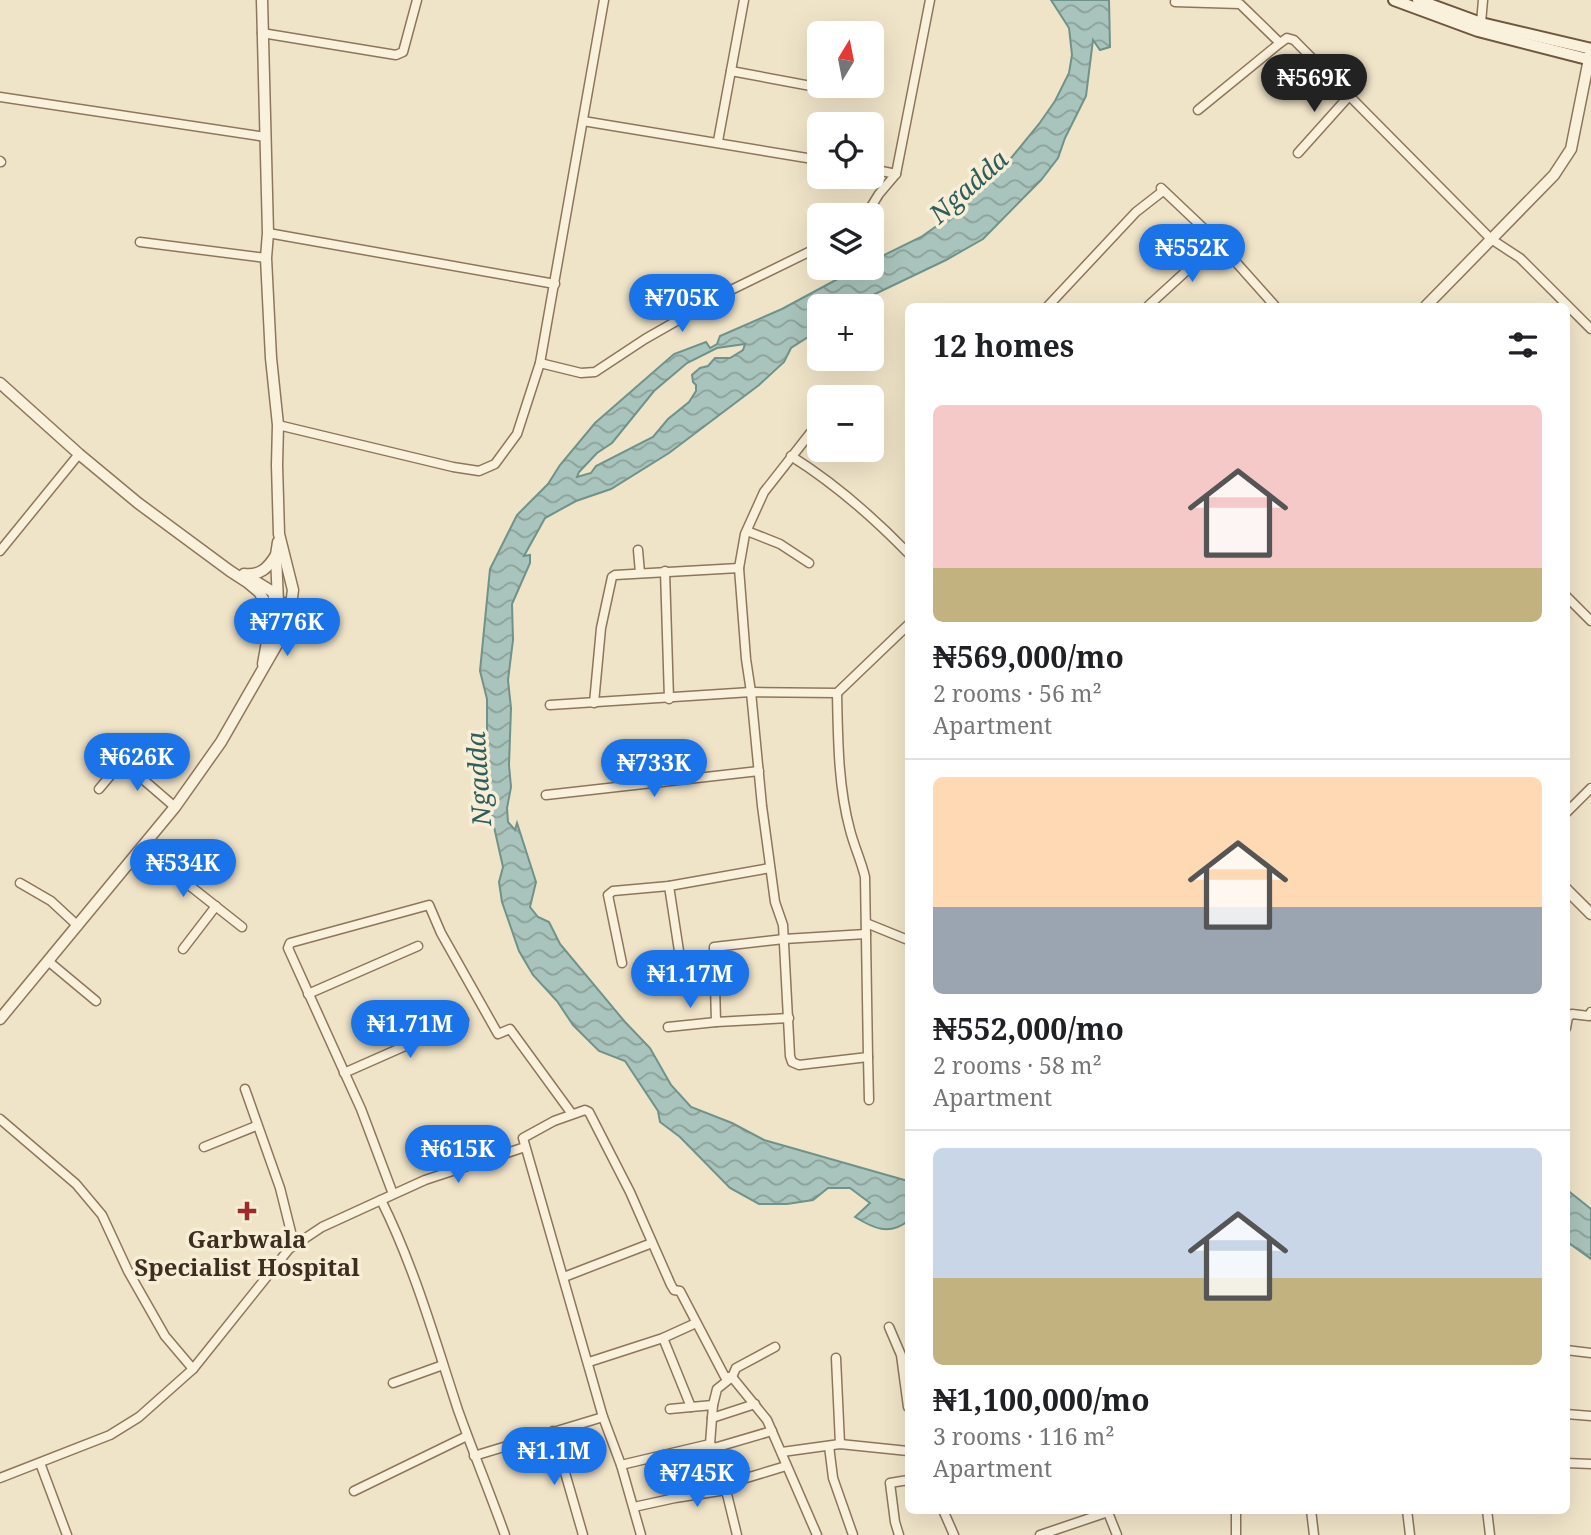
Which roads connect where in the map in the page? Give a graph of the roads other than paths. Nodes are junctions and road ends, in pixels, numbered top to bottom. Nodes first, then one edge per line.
1 (262, 0) edge
2 (417, 0) edge
3 (604, 0) edge
4 (744, 0) edge
5 (929, 0) edge
6 (1394, 0) edge
7 (1418, 0) edge
8 (1483, 0) edge
9 (1175, 2) dead end
10 (1481, 23) junction
11 (262, 33) junction
12 (1280, 43) junction
13 (1590, 54) edge
14 (731, 71) junction
15 (807, 85) edge
16 (1350, 95) junction
17 (0, 97) edge
18 (1198, 110) dead end
19 (583, 121) junction
20 (266, 137) junction
21 (718, 141) junction
22 (1298, 153) dead end
23 (807, 158) edge
24 (884, 172) edge
25 (896, 174) junction
26 (873, 203) edge
27 (268, 233) junction
28 (1491, 239) junction
29 (140, 242) dead end
30 (1218, 242) junction
31 (807, 253) edge
32 (266, 258) junction
33 (555, 284) junction
34 (1051, 303) edge
35 (1151, 303) edge
36 (1272, 303) edge
37 (1429, 303) edge
38 (1566, 303) edge
39 (1570, 307) edge
40 (1590, 326) edge
41 (540, 363) junction
42 (0, 383) edge
43 (278, 425) junction
44 (807, 437) edge
45 (79, 454) junction
46 (792, 456) junction
47 (747, 531) junction
48 (279, 534) junction
49 (638, 550) dead end
50 (905, 550) edge
51 (0, 551) edge
52 (276, 555) junction
53 (809, 562) dead end
54 (739, 568) junction
55 (230, 571) junction
56 (666, 571) junction
57 (640, 573) junction
58 (243, 574) junction
59 (1570, 600) edge
60 (290, 605) junction
61 (274, 610) junction
62 (1591, 621) edge
63 (287, 627) junction
64 (905, 628) edge
65 (261, 674) junction
66 (751, 692) junction
67 (837, 693) junction
68 (669, 699) junction
69 (594, 703) junction
70 (550, 705) dead end
71 (759, 771) junction
72 (1591, 788) edge
73 (99, 789) dead end
74 (546, 795) dead end
75 (175, 807) junction
76 (1570, 809) edge
77 (142, 848) junction
78 (771, 868) junction
79 (20, 883) dead end
80 (669, 886) junction
81 (1570, 893) edge
82 (216, 906) junction
83 (1591, 914) edge
84 (866, 923) junction
85 (78, 926) junction
86 (242, 928) dead end
87 (866, 934) junction
88 (784, 939) junction
89 (905, 939) edge
90 (418, 946) dead end
91 (183, 949) dead end
92 (48, 961) junction
93 (622, 963) dead end
94 (681, 964) dead end
95 (308, 993) junction
96 (96, 1001) dead end
97 (1591, 1012) edge
98 (1570, 1016) edge
99 (789, 1018) junction
100 (0, 1019) edge
101 (464, 1020) dead end
102 (716, 1021) junction
103 (668, 1027) dead end
104 (869, 1057) junction
105 (344, 1073) junction
106 (245, 1090) dead end
107 (869, 1100) dead end
108 (572, 1114) junction
109 (0, 1119) edge
110 (256, 1126) junction
111 (204, 1147) dead end
112 (525, 1147) junction
113 (393, 1194) junction
114 (381, 1200) junction
115 (652, 1243) junction
116 (295, 1244) junction
117 (564, 1277) junction
118 (696, 1323) junction
119 (890, 1327) dead end
120 (663, 1338) junction
121 (775, 1347) dead end
122 (1570, 1350) edge
123 (1591, 1353) edge
124 (836, 1358) dead end
125 (589, 1362) junction
126 (443, 1365) junction
127 (193, 1370) junction
128 (732, 1377) junction
129 (393, 1383) dead end
130 (905, 1385) edge
131 (755, 1404) junction
132 (713, 1405) junction
133 (691, 1406) junction
134 (670, 1409) dead end
135 (1570, 1414) edge
136 (1591, 1416) edge
137 (603, 1417) junction
138 (712, 1418) junction
139 (553, 1431) junction
140 (772, 1431) junction
141 (467, 1436) junction
142 (710, 1444) junction
143 (840, 1444) junction
144 (829, 1446) junction
145 (905, 1451) edge
146 (782, 1452) junction
147 (474, 1456) junction
148 (40, 1463) junction
149 (1570, 1463) edge
150 (1591, 1464) edge
151 (621, 1465) junction
152 (786, 1466) junction
153 (0, 1478) edge
154 (743, 1479) junction
155 (905, 1480) edge
156 (726, 1490) junction
157 (354, 1491) dead end
158 (634, 1507) junction
159 (945, 1514) edge
160 (1099, 1514) edge
161 (1108, 1514) edge
162 (1236, 1514) edge
163 (1311, 1514) edge
164 (1407, 1514) edge
165 (1487, 1514) edge
166 (67, 1535) edge
167 (505, 1535) edge
168 (583, 1535) edge
169 (641, 1535) edge
170 (737, 1535) edge
171 (817, 1535) edge
172 (853, 1535) edge
173 (899, 1535) edge
174 (954, 1535) edge
175 (1040, 1535) edge
176 (1117, 1535) edge
177 (1236, 1535) edge
178 (1314, 1535) edge
179 (1410, 1535) edge
180 (1490, 1535) edge

1 - 11 street
2 - 11 street
3 - 19 street
4 - 14 street
5 - 25 street
6 - 13 main road
7 - 10 main road
8 - 10 street
9 - 12 street
10 - 13 main road
11 - 20 street
12 - 16 street
12 - 18 street
13 - 28 street
14 - 15 street
14 - 21 street
16 - 22 street
16 - 28 street
17 - 20 street
19 - 21 street
19 - 33 street
20 - 27 street
21 - 23 street
24 - 25 street
25 - 26 street
27 - 32 street
27 - 33 street
28 - 37 street
28 - 38 street
29 - 32 street
30 - 34 street
30 - 35 street
30 - 36 street
31 - 41 street
32 - 43 street
33 - 41 street
39 - 40 street
41 - 43 street
42 - 45 street
43 - 48 street
44 - 46 street
45 - 51 street
45 - 55 street
46 - 47 street
46 - 50 street
47 - 53 street
47 - 54 street
48 - 52 street
48 - 60 street
49 - 57 street
52 - 58 street
52 - 61 street
54 - 56 street
54 - 66 street
55 - 58 street
55 - 61 street
56 - 57 street
56 - 68 street
57 - 69 street
58 - 61 street
59 - 62 street
60 - 61 street
60 - 63 street
61 - 63 street
61 - 65 street
63 - 65 street
64 - 67 street
65 - 75 street
66 - 67 street
66 - 68 street
66 - 71 street
67 - 84 street
68 - 69 street
69 - 70 street
71 - 74 street
71 - 78 street
72 - 76 street
73 - 75 street
75 - 77 street
77 - 82 street
77 - 85 street
78 - 80 street
78 - 88 street
79 - 85 street
80 - 93 street
80 - 94 street
81 - 83 street
82 - 86 street
82 - 91 street
84 - 87 street
84 - 89 street
85 - 92 street
87 - 88 street
87 - 104 street
88 - 99 street
88 - 102 street
90 - 95 street
92 - 96 street
92 - 100 street
95 - 105 street
95 - 108 street
97 - 98 street
99 - 102 street
99 - 104 street
101 - 105 street
102 - 103 street
104 - 107 street
105 - 113 street
106 - 110 street
108 - 112 street
108 - 115 street
109 - 127 street
110 - 111 street
110 - 116 street
112 - 113 street
112 - 117 street
113 - 114 street
114 - 116 street
114 - 126 street
115 - 117 street
115 - 118 street
116 - 127 street
117 - 125 street
118 - 120 street
118 - 128 street
119 - 130 street
120 - 125 street
120 - 133 street
121 - 128 street
122 - 123 street
124 - 143 street
125 - 137 street
126 - 129 street
126 - 141 street
127 - 148 street
128 - 131 street
128 - 132 street
131 - 138 street
131 - 140 street
132 - 133 street
132 - 138 street
133 - 134 street
135 - 136 street
137 - 139 street
137 - 151 street
138 - 142 street
139 - 147 street
139 - 168 street
140 - 142 street
140 - 146 street
141 - 147 street
141 - 157 street
142 - 151 street
142 - 154 street
143 - 144 street
143 - 145 street
144 - 146 street
144 - 172 street
146 - 152 street
147 - 167 street
148 - 153 street
148 - 166 street
149 - 150 street
151 - 158 street
152 - 154 street
152 - 171 street
154 - 156 street
155 - 173 street
156 - 158 street
156 - 170 street
158 - 169 street
159 - 174 street
160 - 175 street
161 - 176 street
162 - 177 street
163 - 178 street
164 - 179 street
165 - 180 street

